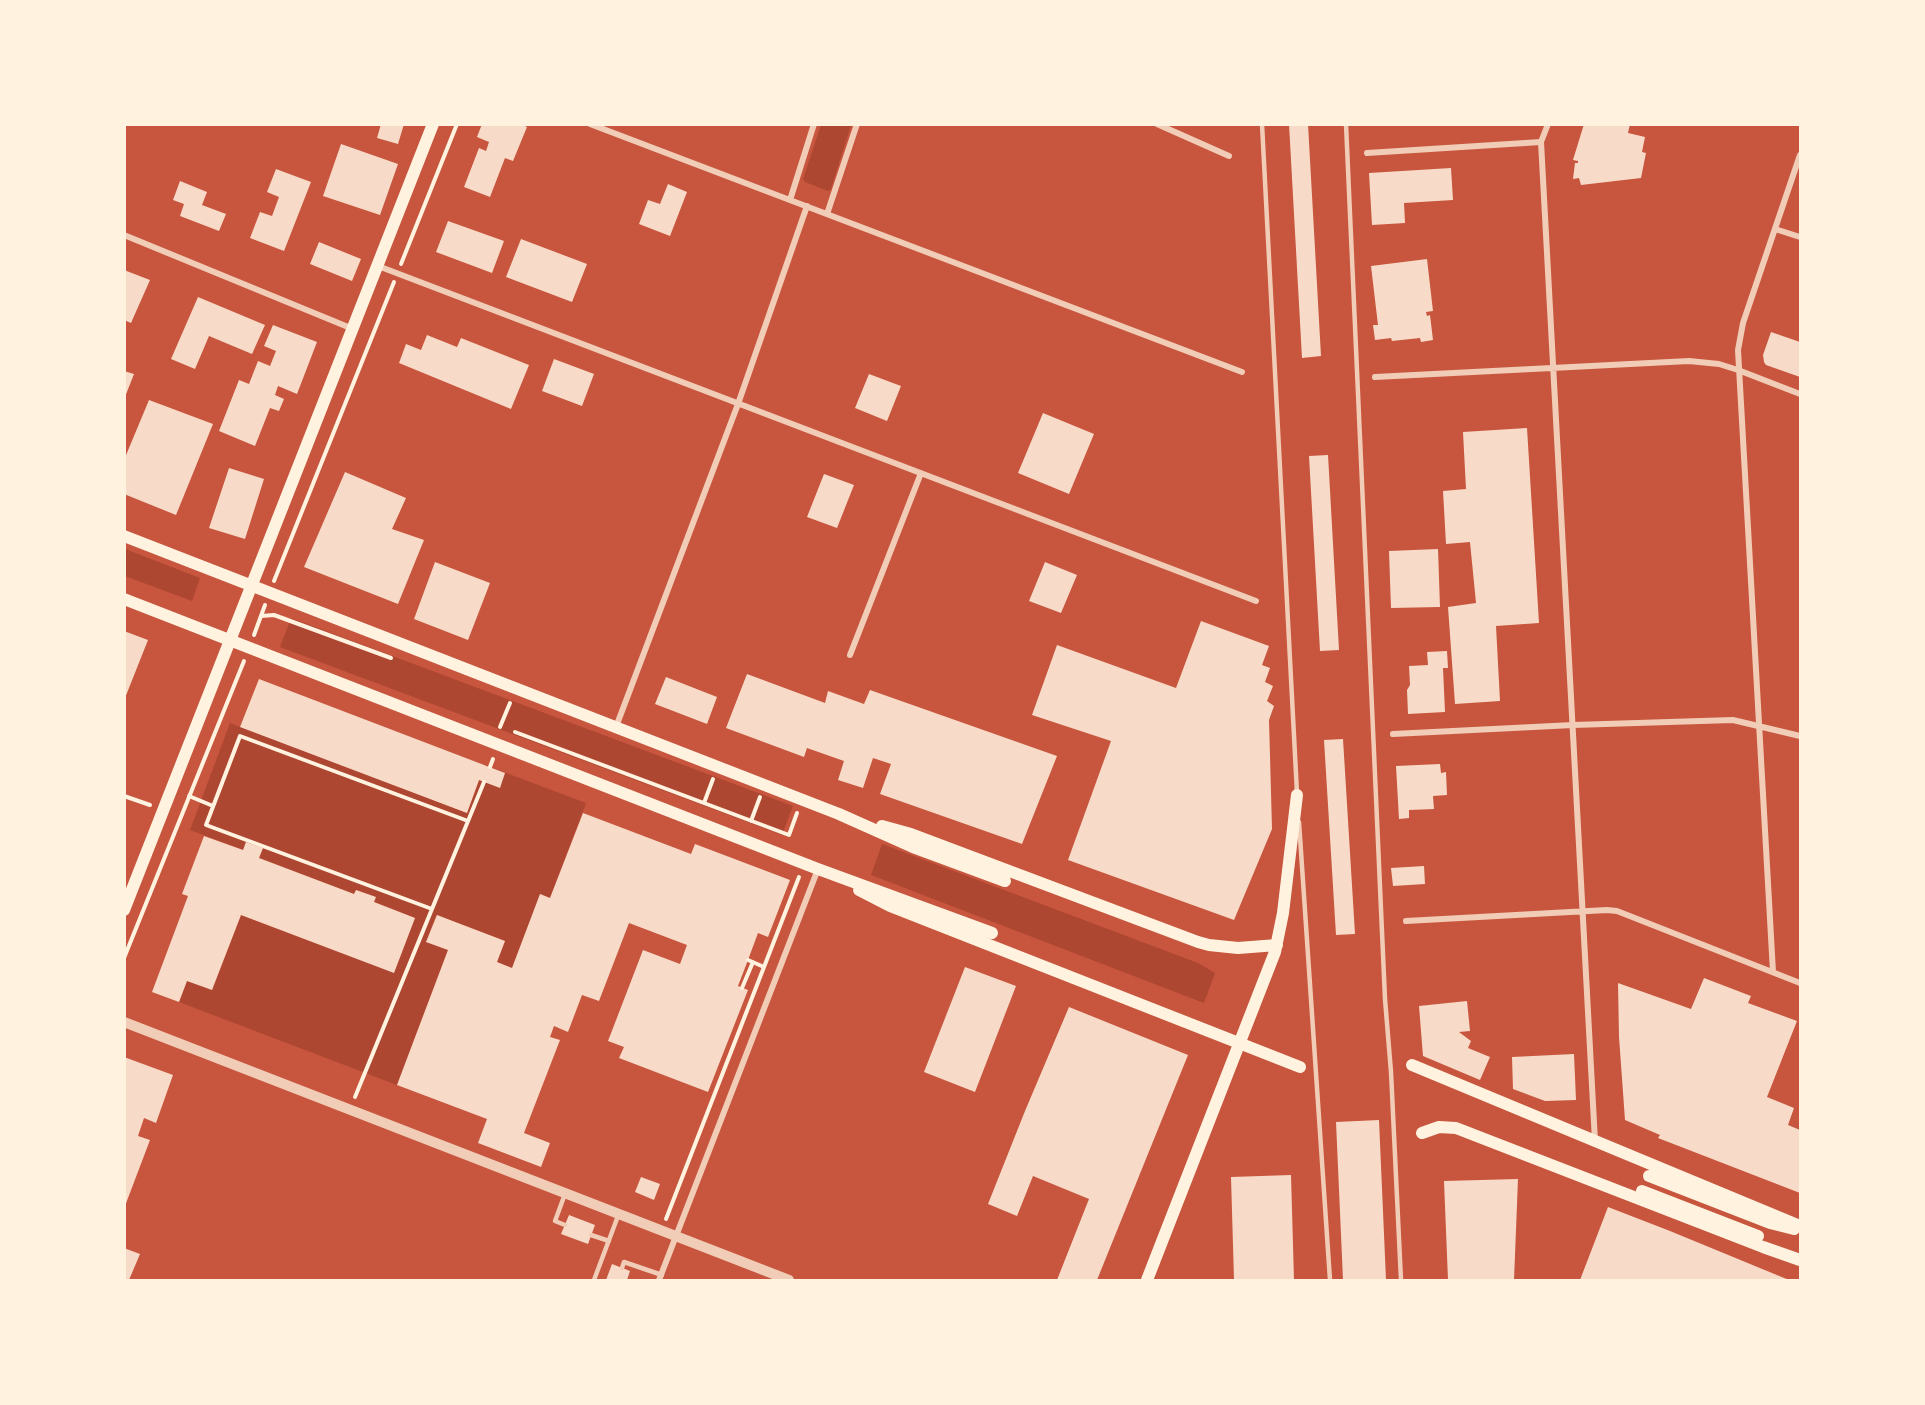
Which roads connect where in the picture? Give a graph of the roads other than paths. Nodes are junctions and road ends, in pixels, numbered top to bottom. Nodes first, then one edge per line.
1 (433, 124) edge
2 (591, 124) edge
3 (814, 124) edge
4 (857, 124) edge
5 (1157, 124) edge
6 (1262, 124) edge
7 (1346, 124) edge
8 (1548, 124) edge
9 (1541, 142) junction
10 (1367, 153) dead end
11 (1800, 155) edge
12 (1229, 156) dead end
13 (790, 200) junction
14 (807, 206) junction
15 (827, 214) junction
16 (1775, 228) junction
17 (124, 235) edge
18 (1800, 237) edge
19 (378, 266) junction
20 (353, 329) junction
21 (1553, 367) junction
22 (1738, 370) junction
23 (1242, 372) dead end
24 (1375, 377) dead end
25 (1800, 394) edge
26 (738, 404) junction
27 (921, 473) junction
28 (124, 536) edge
29 (252, 585) junction
30 (124, 598) edge
31 (1256, 601) dead end
32 (231, 640) junction
33 (850, 655) dead end
34 (1573, 725) junction
35 (1759, 725) junction
36 (616, 727) junction
37 (1393, 734) dead end
38 (1800, 736) edge
39 (1297, 795) junction
40 (839, 814) junction
41 (818, 869) junction
42 (1005, 882) dead end
43 (124, 910) edge
44 (1583, 912) junction
45 (1406, 921) dead end
46 (992, 933) dead end
47 (1277, 945) junction
48 (1773, 972) junction
49 (1800, 983) edge
50 (124, 1022) edge
51 (1240, 1043) junction
52 (1412, 1065) dead end
53 (1300, 1067) dead end
54 (1422, 1133) dead end
55 (1595, 1142) junction
56 (1649, 1176) dead end
57 (1642, 1191) dead end
58 (565, 1194) junction
59 (619, 1214) junction
60 (565, 1225) dead end
61 (1800, 1226) edge
62 (1800, 1231) edge
63 (591, 1235) dead end
64 (676, 1236) junction
65 (609, 1241) junction
66 (1800, 1258) edge
67 (623, 1265) dead end
68 (661, 1278) edge
69 (594, 1281) edge
70 (789, 1281) edge
71 (1147, 1281) edge
72 (1330, 1281) edge
73 (1401, 1281) edge

1 - 19 main road
2 - 13 street
3 - 13 street
4 - 15 street
5 - 12 street
6 - 39 lane
7 - 73 lane
8 - 9 street
9 - 10 street
9 - 21 street
11 - 16 street
13 - 14 street
14 - 15 street
14 - 26 street
15 - 23 street
16 - 18 street
16 - 22 street
17 - 20 street
19 - 20 main road
19 - 26 street
20 - 29 main road
21 - 22 street
21 - 24 street
21 - 34 street
22 - 25 street
22 - 35 street
26 - 27 street
26 - 36 street
27 - 31 street
27 - 33 street
28 - 29 main road
29 - 32 main road
29 - 36 main road
30 - 32 main road
32 - 41 main road
32 - 43 main road
34 - 35 street
34 - 37 street
34 - 44 street
35 - 38 street
35 - 48 street
36 - 40 main road
39 - 47 main road
39 - 72 lane
40 - 42 main road
40 - 47 main road
41 - 46 main road
41 - 51 main road
41 - 64 street
44 - 45 street
44 - 48 street
44 - 55 street
47 - 51 main road
48 - 49 street
50 - 58 street
51 - 53 main road
51 - 71 main road
52 - 55 main road
54 - 66 main road
55 - 61 main road
56 - 62 main road
57 - 66 main road
58 - 59 street
58 - 60 lane
59 - 64 street
59 - 65 lane
63 - 65 lane
64 - 68 street
64 - 70 street
65 - 69 lane
67 - 68 lane

